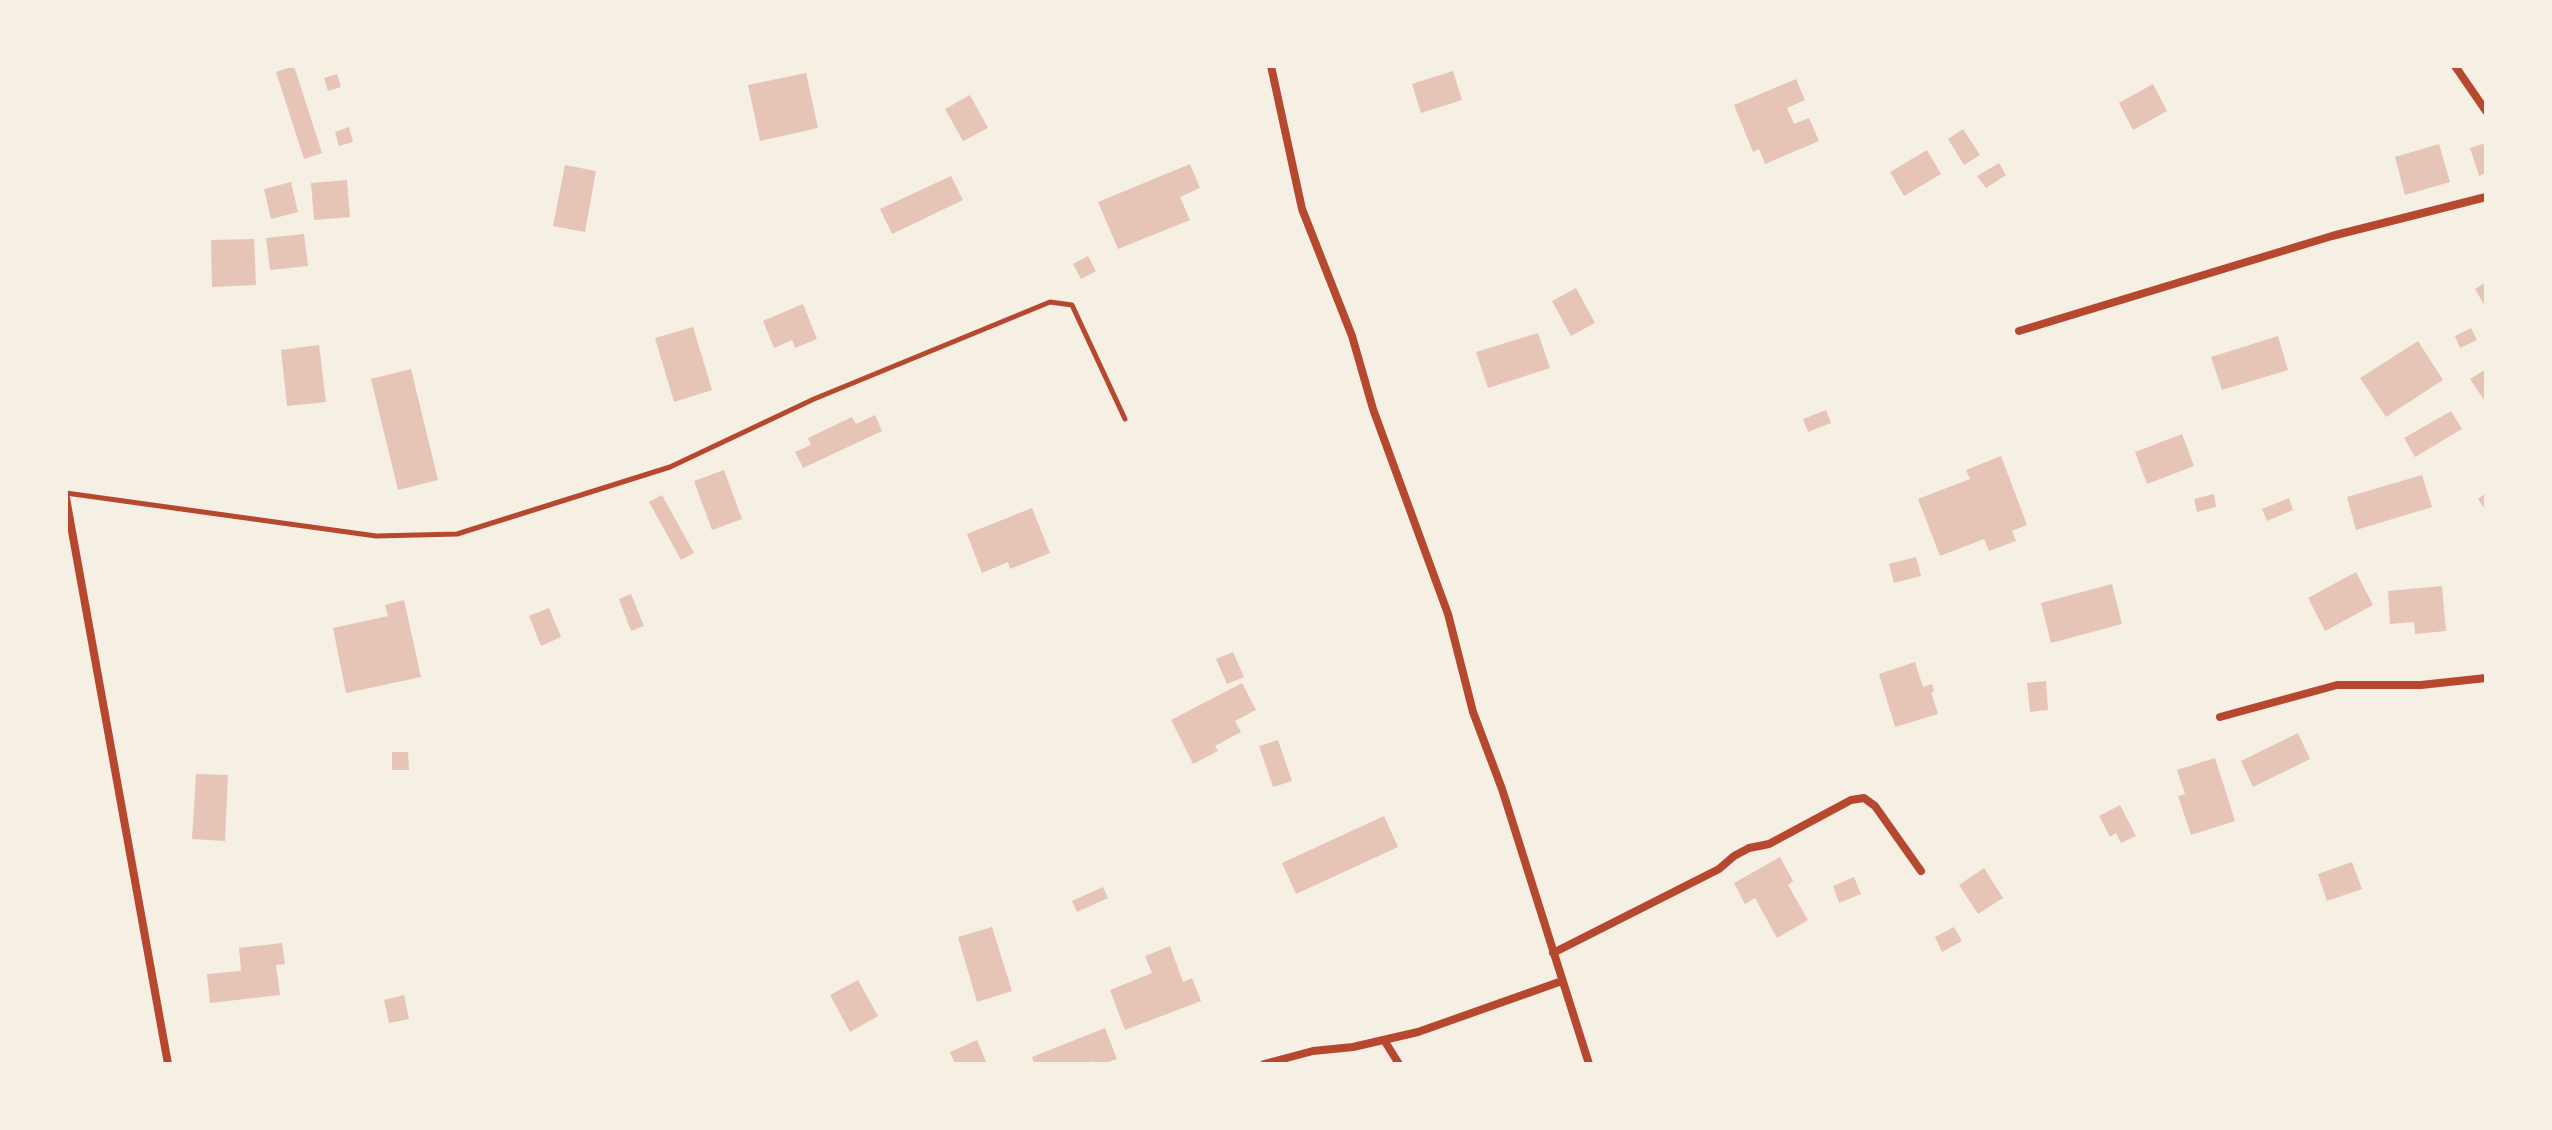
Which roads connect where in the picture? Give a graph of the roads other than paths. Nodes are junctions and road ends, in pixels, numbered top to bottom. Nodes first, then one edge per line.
1 (1271, 66) edge
2 (2455, 66) edge
3 (2486, 111) edge
4 (2486, 197) edge
5 (2019, 331) dead end
6 (1125, 419) dead end
7 (66, 496) edge
8 (2486, 678) edge
9 (2220, 717) dead end
10 (1921, 871) dead end
11 (1553, 953) junction
12 (1562, 981) junction
13 (1384, 1040) junction
14 (168, 1064) edge
15 (1264, 1064) edge
16 (1399, 1064) edge
17 (1589, 1064) edge

1 - 11 street
2 - 3 street
4 - 5 street
6 - 7 lane
7 - 14 street
8 - 9 street
10 - 11 street
11 - 12 street
12 - 13 street
12 - 17 street
13 - 15 street
13 - 16 street

